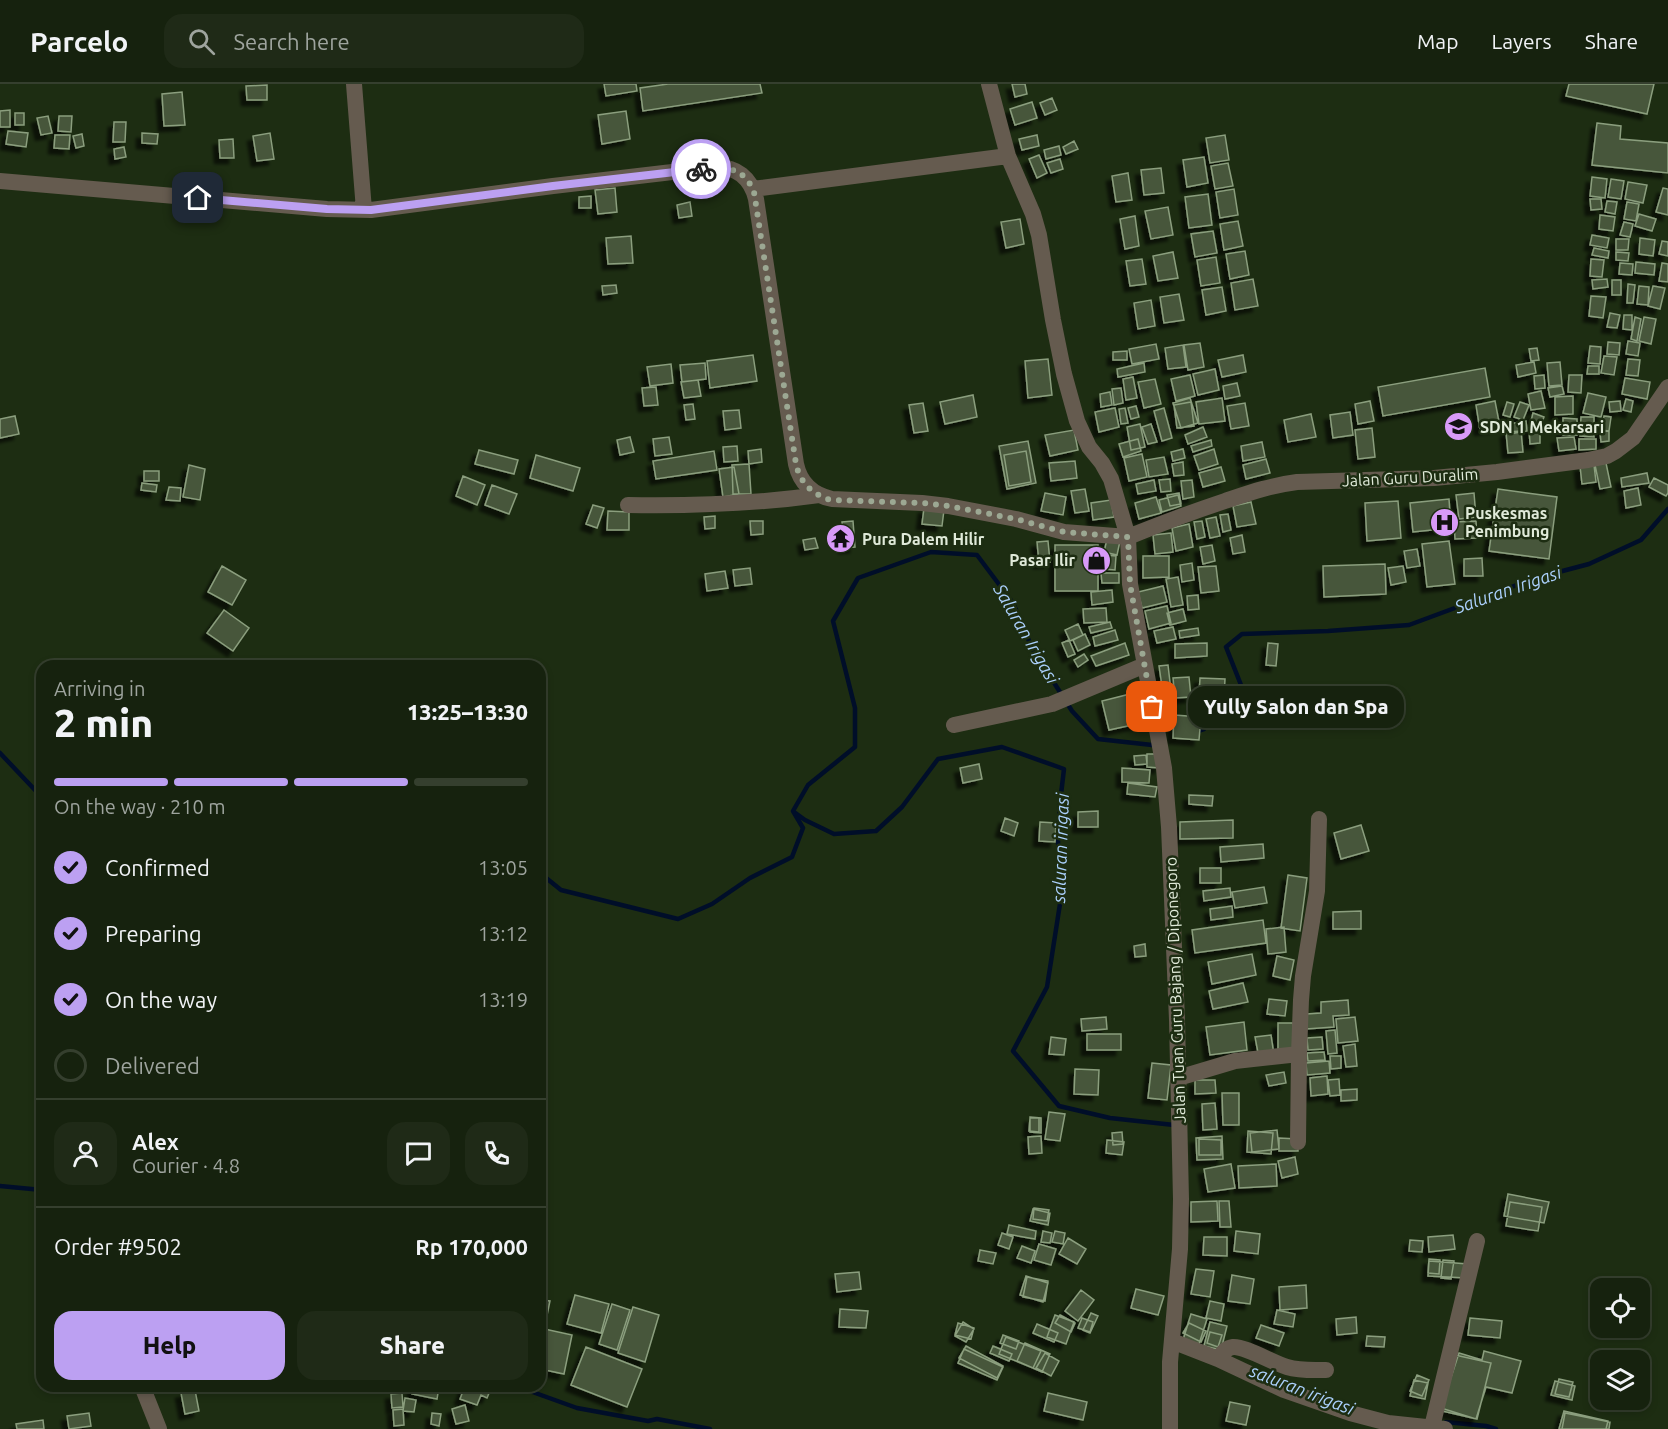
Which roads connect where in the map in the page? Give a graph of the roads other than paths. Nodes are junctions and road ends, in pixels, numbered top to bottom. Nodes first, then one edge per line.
1 (354, 84) edge
2 (989, 84) edge
3 (1008, 156) junction
4 (0, 180) edge
5 (753, 189) junction
6 (364, 210) junction
7 (1668, 387) edge
8 (819, 495) junction
9 (628, 505) dead end
10 (1129, 545) junction
11 (1145, 665) junction
12 (954, 725) dead end
13 (1319, 819) dead end
14 (1299, 1054) junction
15 (1178, 1078) junction
16 (1298, 1142) dead end
17 (1477, 1241) dead end
18 (1172, 1341) junction
19 (1218, 1359) junction
20 (1326, 1370) dead end
21 (144, 1392) edge
22 (1438, 1428) edge
23 (159, 1429) edge
24 (1170, 1429) edge

1 - 6 street
2 - 3 street, Jalan Tuan Guru Bajang / Diponegoro
3 - 5 street
3 - 10 street, Jalan Tuan Guru Bajang / Diponegoro
4 - 6 street
5 - 6 street
5 - 8 street
7 - 10 street, Jalan Guru Duralim
8 - 9 street
8 - 10 street
10 - 11 street, Jalan Tuan Guru Bajang / Diponegoro
11 - 12 street
11 - 15 street, Jalan Tuan Guru Bajang / Diponegoro
13 - 14 street
14 - 15 street
14 - 16 street
15 - 18 street, Jalan Tuan Guru Bajang / Diponegoro
17 - 22 street
18 - 19 street
18 - 24 street, Jalan Tuan Guru Bajang / Diponegoro
19 - 20 street
19 - 22 street
21 - 23 street

